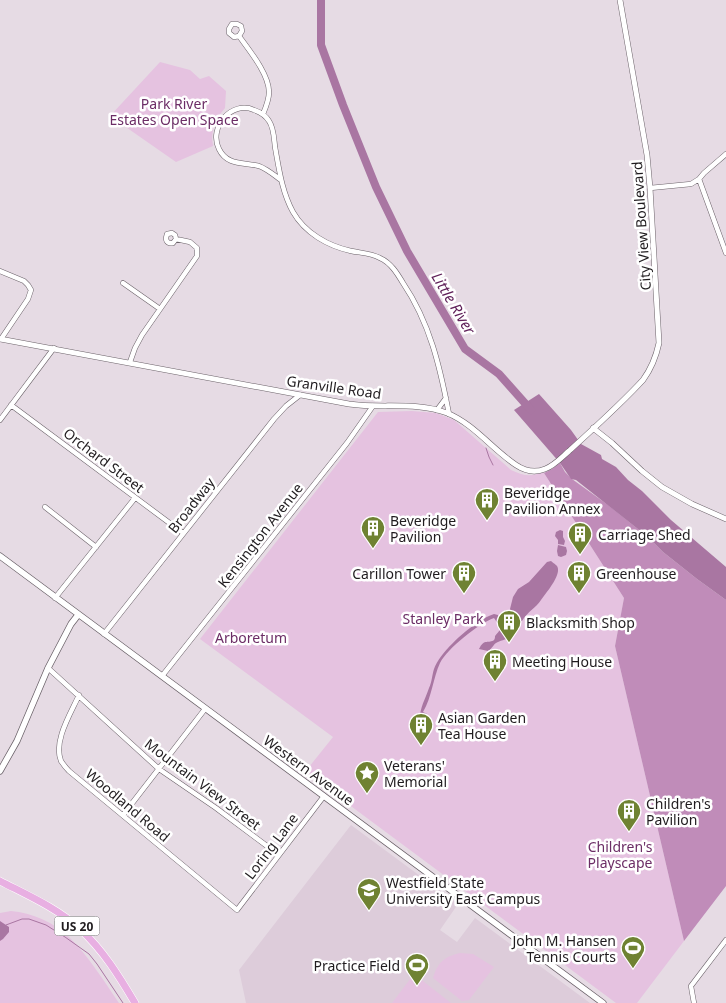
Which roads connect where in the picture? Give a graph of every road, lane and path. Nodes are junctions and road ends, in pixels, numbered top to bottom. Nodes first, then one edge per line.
1 (620, 0) edge
2 (239, 36) dead end
3 (263, 114) junction
4 (726, 154) edge
5 (700, 179) junction
6 (281, 180) junction
7 (650, 188) junction
8 (176, 239) dead end
9 (726, 253) edge
10 (0, 271) edge
11 (123, 283) dead end
12 (160, 309) junction
13 (0, 339) edge
14 (54, 348) junction
15 (130, 362) junction
16 (300, 395) junction
17 (446, 398) junction
18 (11, 405) junction
19 (373, 406) junction
20 (437, 410) junction
21 (449, 414) junction
22 (0, 420) edge
23 (593, 428) junction
24 (135, 498) junction
25 (44, 507) dead end
26 (726, 519) edge
27 (183, 534) junction
28 (96, 547) junction
29 (0, 556) edge
30 (55, 598) junction
31 (78, 614) junction
32 (104, 634) junction
33 (48, 668) junction
34 (162, 676) junction
35 (79, 695) junction
36 (205, 709) junction
37 (159, 769) junction
38 (0, 772) edge
39 (324, 796) junction
40 (123, 815) junction
41 (279, 855) junction
42 (0, 881) edge
43 (237, 910) joint
44 (726, 940) edge
45 (135, 1003) edge
46 (603, 1003) edge
47 (694, 1003) edge

1 - 7 street, City View Boulevard
2 - 3 street
3 - 6 street
3 - 6 street
4 - 5 street
5 - 7 street
5 - 9 street
6 - 17 street
7 - 23 street, City View Boulevard
8 - 12 street
10 - 13 street
11 - 12 street
12 - 15 street
13 - 14 street, Granville Road
14 - 15 street, Granville Road
14 - 18 street
15 - 16 street, Granville Road
16 - 19 street, Granville Road
16 - 27 street, Broadway
17 - 20 street
17 - 21 street
18 - 22 street
18 - 24 street, Orchard Street
19 - 20 street, Granville Road
19 - 34 street, Kensington Avenue
20 - 21 street, Granville Road
21 - 23 street, Granville Road
23 - 26 street
24 - 27 street, Orchard Street
24 - 28 street
25 - 28 street
27 - 32 street, Broadway
28 - 30 street
29 - 30 main road, Western Avenue
30 - 31 main road, Western Avenue
31 - 32 main road, Western Avenue
31 - 33 main road
32 - 34 main road, Western Avenue
33 - 35 street, Mountain View Street
33 - 38 main road
34 - 36 main road, Western Avenue
35 - 37 street, Mountain View Street
35 - 40 street, Woodland Road
36 - 37 street
36 - 39 main road, Western Avenue
37 - 40 street
37 - 41 street, Mountain View Street
39 - 41 street, Loring Lane
39 - 46 main road, Western Avenue
40 - 43 street, Woodland Road
41 - 43 street, Loring Lane
42 - 45 main road, US 20
44 - 47 street

